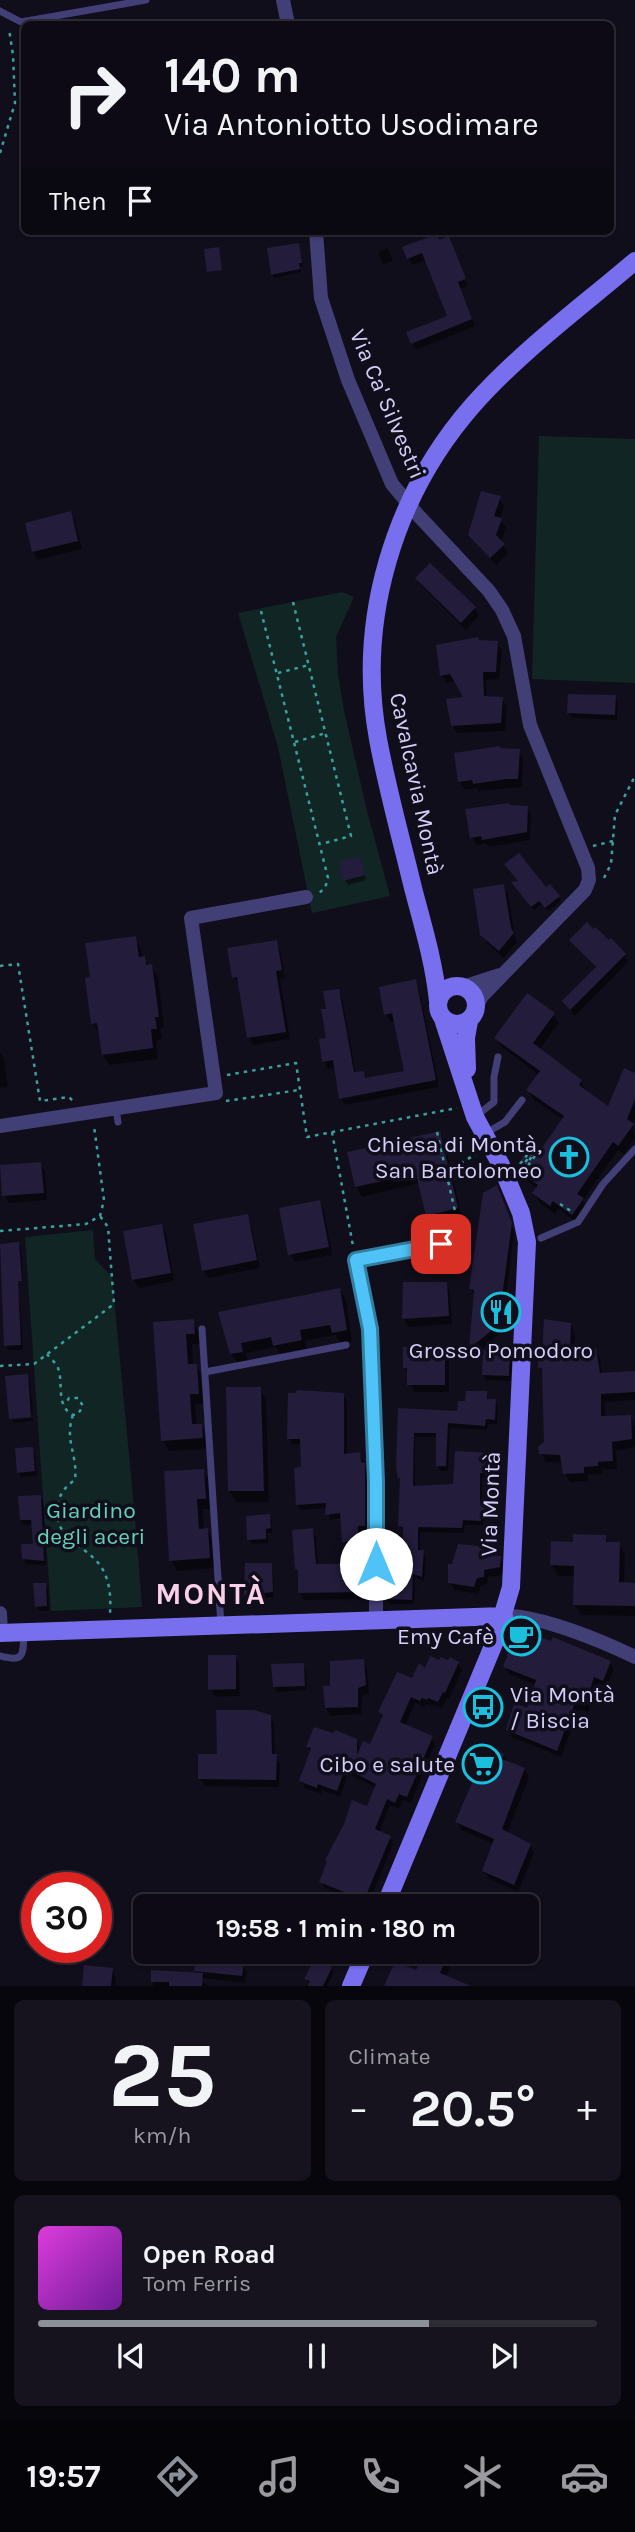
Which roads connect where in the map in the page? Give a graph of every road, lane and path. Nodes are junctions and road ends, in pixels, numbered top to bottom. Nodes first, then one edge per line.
1 (146, 0) edge
2 (283, 0) edge
3 (3, 13) edge
4 (28, 21) edge
5 (287, 21) edge
6 (21, 22) edge
7 (0, 153) edge
8 (316, 235) edge
9 (635, 261) edge
10 (293, 602) dead end
11 (261, 611) dead end
12 (309, 665) junction
13 (278, 673) junction
14 (326, 733) junction
15 (295, 742) junction
16 (635, 776) edge
17 (613, 841) junction
18 (320, 844) junction
19 (582, 853) junction
20 (595, 882) junction
21 (306, 897) joint
22 (430, 951) junction
23 (0, 966) edge
24 (505, 973) junction
25 (460, 986) junction
26 (438, 1001) junction
27 (472, 1014) junction
28 (443, 1019) junction
29 (498, 1057) dead end
30 (213, 1077) junction
31 (299, 1090) junction
32 (522, 1100) dead end
33 (225, 1101) dead end
34 (75, 1103) dead end
35 (468, 1106) junction
36 (93, 1121) dead end
37 (0, 1126) edge
38 (332, 1132) junction
39 (437, 1132) dead end
40 (483, 1142) junction
41 (635, 1149) edge
42 (527, 1167) dead end
43 (446, 1172) junction
44 (532, 1177) dead end
45 (560, 1204) dead end
46 (573, 1213) dead end
47 (100, 1216) junction
48 (0, 1231) edge
49 (541, 1238) dead end
50 (441, 1244) joint
51 (356, 1260) junction
52 (202, 1329) dead end
53 (346, 1345) dead end
54 (47, 1354) junction
55 (0, 1366) edge
56 (205, 1373) junction
57 (65, 1405) junction
58 (74, 1415) junction
59 (0, 1613) edge
60 (504, 1616) junction
61 (376, 1620) junction
62 (221, 1625) junction
63 (110, 1629) junction
64 (24, 1632) junction
65 (1, 1633) edge
66 (0, 1656) edge
67 (635, 1657) edge
68 (390, 1894) edge
69 (360, 1964) edge
70 (351, 1986) edge

1 - 4 lane
2 - 5 street
3 - 6 lane
3 - 7 path
8 - 19 street, Via Ca' Silvestri
9 - 22 main road, Cavalcavia Montà
10 - 12 path
11 - 13 path
12 - 13 path
12 - 14 path
13 - 15 path
14 - 15 path
14 - 18 path
15 - 18 path
16 - 17 path
17 - 19 path
17 - 20 path
18 - 21 path
19 - 20 street, Via Ca' Silvestri
20 - 24 street
21 - 30 street
22 - 25 main road, Cavalcavia Montà
22 - 26 main road, Cavalcavia Montà
23 - 34 path
24 - 25 street
24 - 27 street
25 - 26 main road
25 - 27 main road
26 - 28 main road
27 - 28 main road
27 - 35 main road, Via Montà
28 - 35 main road, Via Montà
29 - 35 lane
30 - 31 path
30 - 37 street
31 - 33 path
31 - 38 path
32 - 40 lane
35 - 38 path
35 - 40 main road, Via Montà
36 - 47 path
38 - 51 path
39 - 43 path
40 - 43 path
40 - 60 main road, Via Montà
41 - 49 lane
42 - 44 path
43 - 50 path
45 - 46 path
47 - 48 path
47 - 54 path
50 - 51 street
51 - 61 street
52 - 56 lane
53 - 56 lane
54 - 55 path
54 - 57 path
56 - 62 lane
57 - 58 path
57 - 58 path
58 - 63 path
59 - 65 street
60 - 61 main road
60 - 67 street
60 - 68 main road, Via Montà
61 - 62 main road
62 - 63 main road
63 - 64 main road
64 - 65 main road
64 - 66 lane
69 - 70 main road

